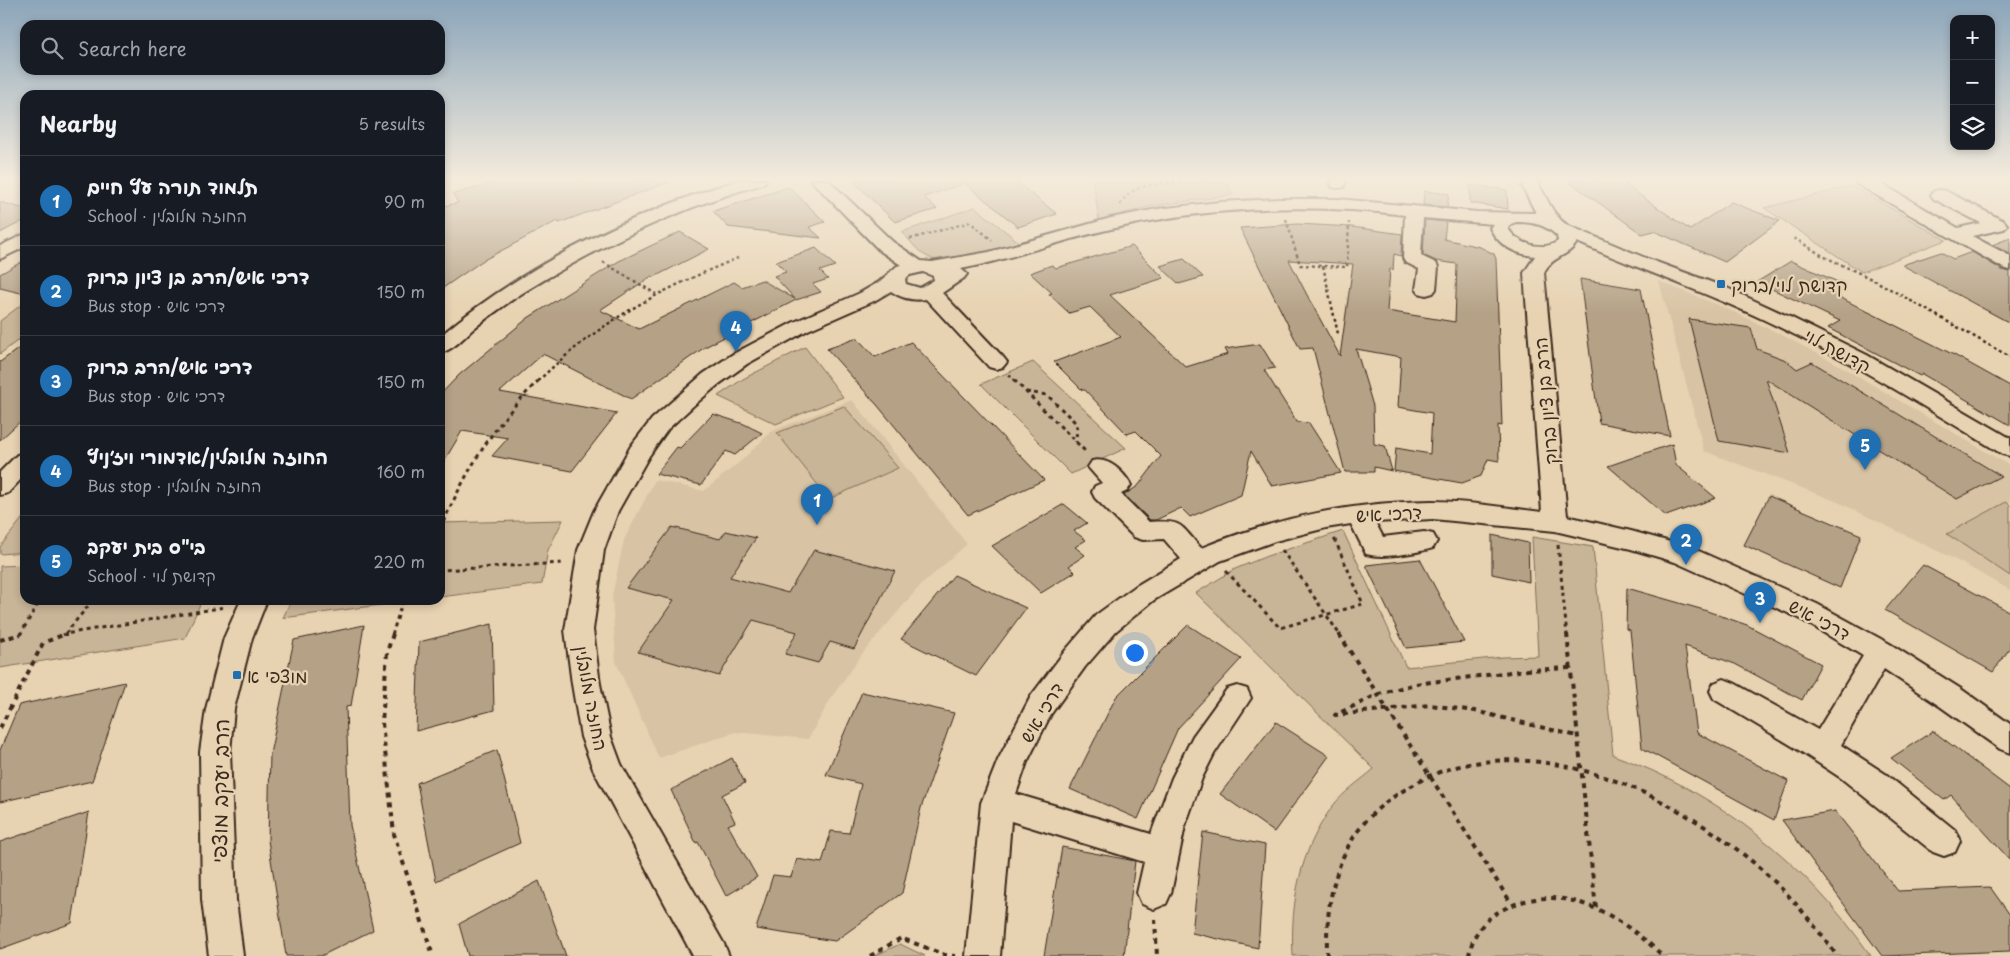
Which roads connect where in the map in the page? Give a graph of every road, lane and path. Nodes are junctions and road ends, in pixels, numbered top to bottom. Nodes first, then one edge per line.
1 (640, 225) edge
2 (864, 225) edge
3 (961, 225) edge
4 (972, 225) edge
5 (1108, 225) edge
6 (1287, 225) edge
7 (1349, 225) edge
8 (1419, 225) edge
9 (1472, 225) edge
10 (1500, 225) edge
11 (1551, 225) edge
12 (1940, 225) edge
13 (1997, 225) edge
14 (1557, 226) junction
15 (1956, 234) junction
16 (1794, 238) dead end
17 (1508, 241) junction
18 (20, 243) edge
19 (886, 246) junction
20 (583, 250) junction
21 (1558, 250) junction
22 (0, 253) edge
23 (1000, 255) junction
24 (738, 258) dead end
25 (2010, 264) edge
26 (1323, 266) junction
27 (1658, 269) junction
28 (931, 277) junction
29 (1534, 279) junction
30 (900, 281) junction
31 (1426, 289) dead end
32 (656, 294) junction
33 (1338, 334) dead end
34 (445, 343) edge
35 (2010, 357) edge
36 (996, 362) joint
37 (1026, 392) junction
38 (1076, 442) junction
39 (2010, 448) edge
40 (20, 466) edge
41 (1100, 466) joint
42 (0, 487) edge
43 (1359, 514) junction
44 (445, 518) edge
45 (1326, 518) junction
46 (1555, 522) junction
47 (1270, 533) junction
48 (1424, 541) dead end
49 (1205, 558) junction
50 (589, 562) junction
51 (445, 570) edge
52 (37, 605) edge
53 (89, 605) edge
54 (231, 605) edge
55 (252, 605) edge
56 (401, 605) edge
57 (1328, 615) junction
58 (64, 634) junction
59 (0, 640) edge
60 (1880, 652) junction
61 (1570, 668) junction
62 (1724, 691) dead end
63 (1379, 694) junction
64 (1236, 698) dead end
65 (1388, 709) junction
66 (0, 728) edge
67 (1577, 736) junction
68 (2010, 740) edge
69 (1823, 749) junction
70 (1580, 770) junction
71 (1430, 774) junction
72 (997, 803) junction
73 (1944, 841) dead end
74 (1161, 852) junction
75 (1154, 893) joint
76 (1511, 903) junction
77 (1596, 908) junction
78 (226, 956) edge
79 (433, 956) edge
80 (712, 956) edge
81 (870, 956) edge
82 (961, 956) edge
83 (983, 956) edge
84 (1156, 956) edge
85 (1327, 956) edge
86 (1469, 956) edge
87 (1663, 956) edge
88 (1837, 956) edge

1 - 20 street
2 - 19 street
3 - 19 path
4 - 23 path
5 - 23 street
6 - 26 path
7 - 26 path
8 - 31 street
9 - 17 street
10 - 17 street
11 - 14 street, קדושת לוי
12 - 15 street
13 - 15 street
14 - 21 street
14 - 27 street, קדושת לוי
15 - 25 street
16 - 35 path
17 - 21 street, קדושת לוי
17 - 29 street, הרב בן ציון ברוק
18 - 22 street
19 - 28 street
19 - 30 street
20 - 32 path
20 - 34 street
21 - 27 street, קדושת לוי
21 - 29 street, הרב בן ציון ברוק
23 - 28 street
24 - 32 path
26 - 33 path
27 - 39 street, קדושת לוי
28 - 30 street
28 - 30 street
28 - 36 street
29 - 46 street, הרב בן ציון ברוק
30 - 50 street, החוזה מלובלין
32 - 44 path
36 - 37 path
37 - 38 path
37 - 38 path
38 - 41 path
40 - 42 street
41 - 49 street
43 - 45 street, דרכי איש
43 - 46 street, דרכי איש
43 - 48 street
45 - 47 street, דרכי איש
45 - 57 path
46 - 60 street, דרכי איש
46 - 61 path
47 - 49 street, דרכי איש
47 - 57 path
49 - 57 path
49 - 72 street, דרכי איש
50 - 51 path
50 - 80 street, החוזה מלובלין
52 - 59 path
53 - 58 path
54 - 58 path
55 - 78 street, הרב יעקב מוצפי
56 - 79 path
57 - 63 path
58 - 66 path
60 - 68 street, דרכי איש
60 - 69 street
61 - 63 path
61 - 67 path
62 - 69 street
63 - 65 path
63 - 65 path
64 - 74 street
65 - 67 path
65 - 71 path
67 - 70 path
69 - 73 street
70 - 71 path
70 - 77 path
70 - 88 path
71 - 76 path
71 - 85 path
72 - 74 street
72 - 83 street, דרכי איש
74 - 75 street
75 - 84 path
76 - 77 path
76 - 86 path
77 - 87 path
81 - 82 path

